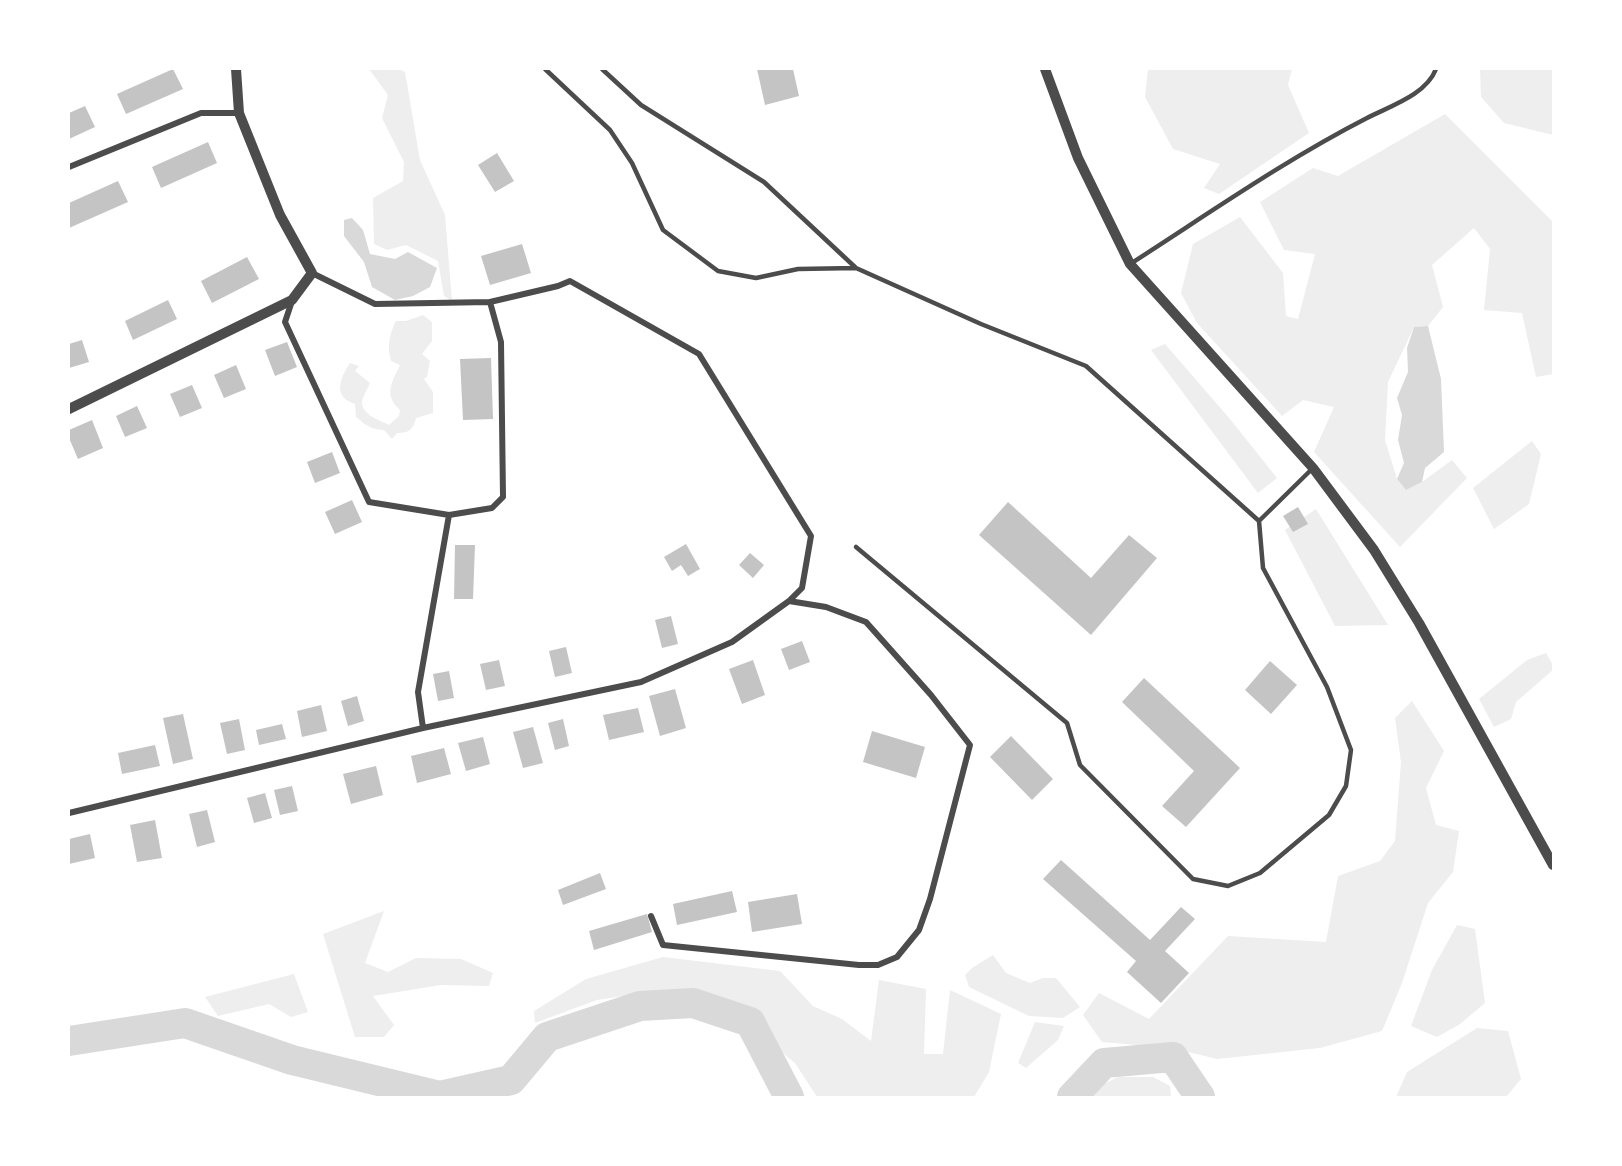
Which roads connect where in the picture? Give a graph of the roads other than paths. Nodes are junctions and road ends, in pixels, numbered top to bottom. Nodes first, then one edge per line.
1 (236, 69) edge
2 (546, 69) edge
3 (602, 69) edge
4 (1045, 69) edge
5 (1436, 69) edge
6 (239, 113) junction
7 (69, 167) edge
8 (1130, 264) junction
9 (856, 268) junction
10 (312, 273) junction
11 (292, 300) junction
12 (490, 302) junction
13 (69, 409) edge
14 (1312, 468) junction
15 (449, 515) junction
16 (1259, 521) junction
17 (856, 547) dead end
18 (789, 601) junction
19 (423, 728) junction
20 (69, 813) edge
21 (1553, 865) edge
22 (651, 916) dead end

1 - 6 street
2 - 9 lane
3 - 9 lane
4 - 8 street
5 - 8 lane
6 - 7 street
6 - 10 street
8 - 14 street
9 - 16 lane
10 - 11 street
10 - 12 street
11 - 13 street
11 - 15 street
12 - 15 street
12 - 18 street
14 - 16 lane
14 - 21 street
15 - 19 street
16 - 17 lane
18 - 19 street
18 - 22 street
19 - 20 street

